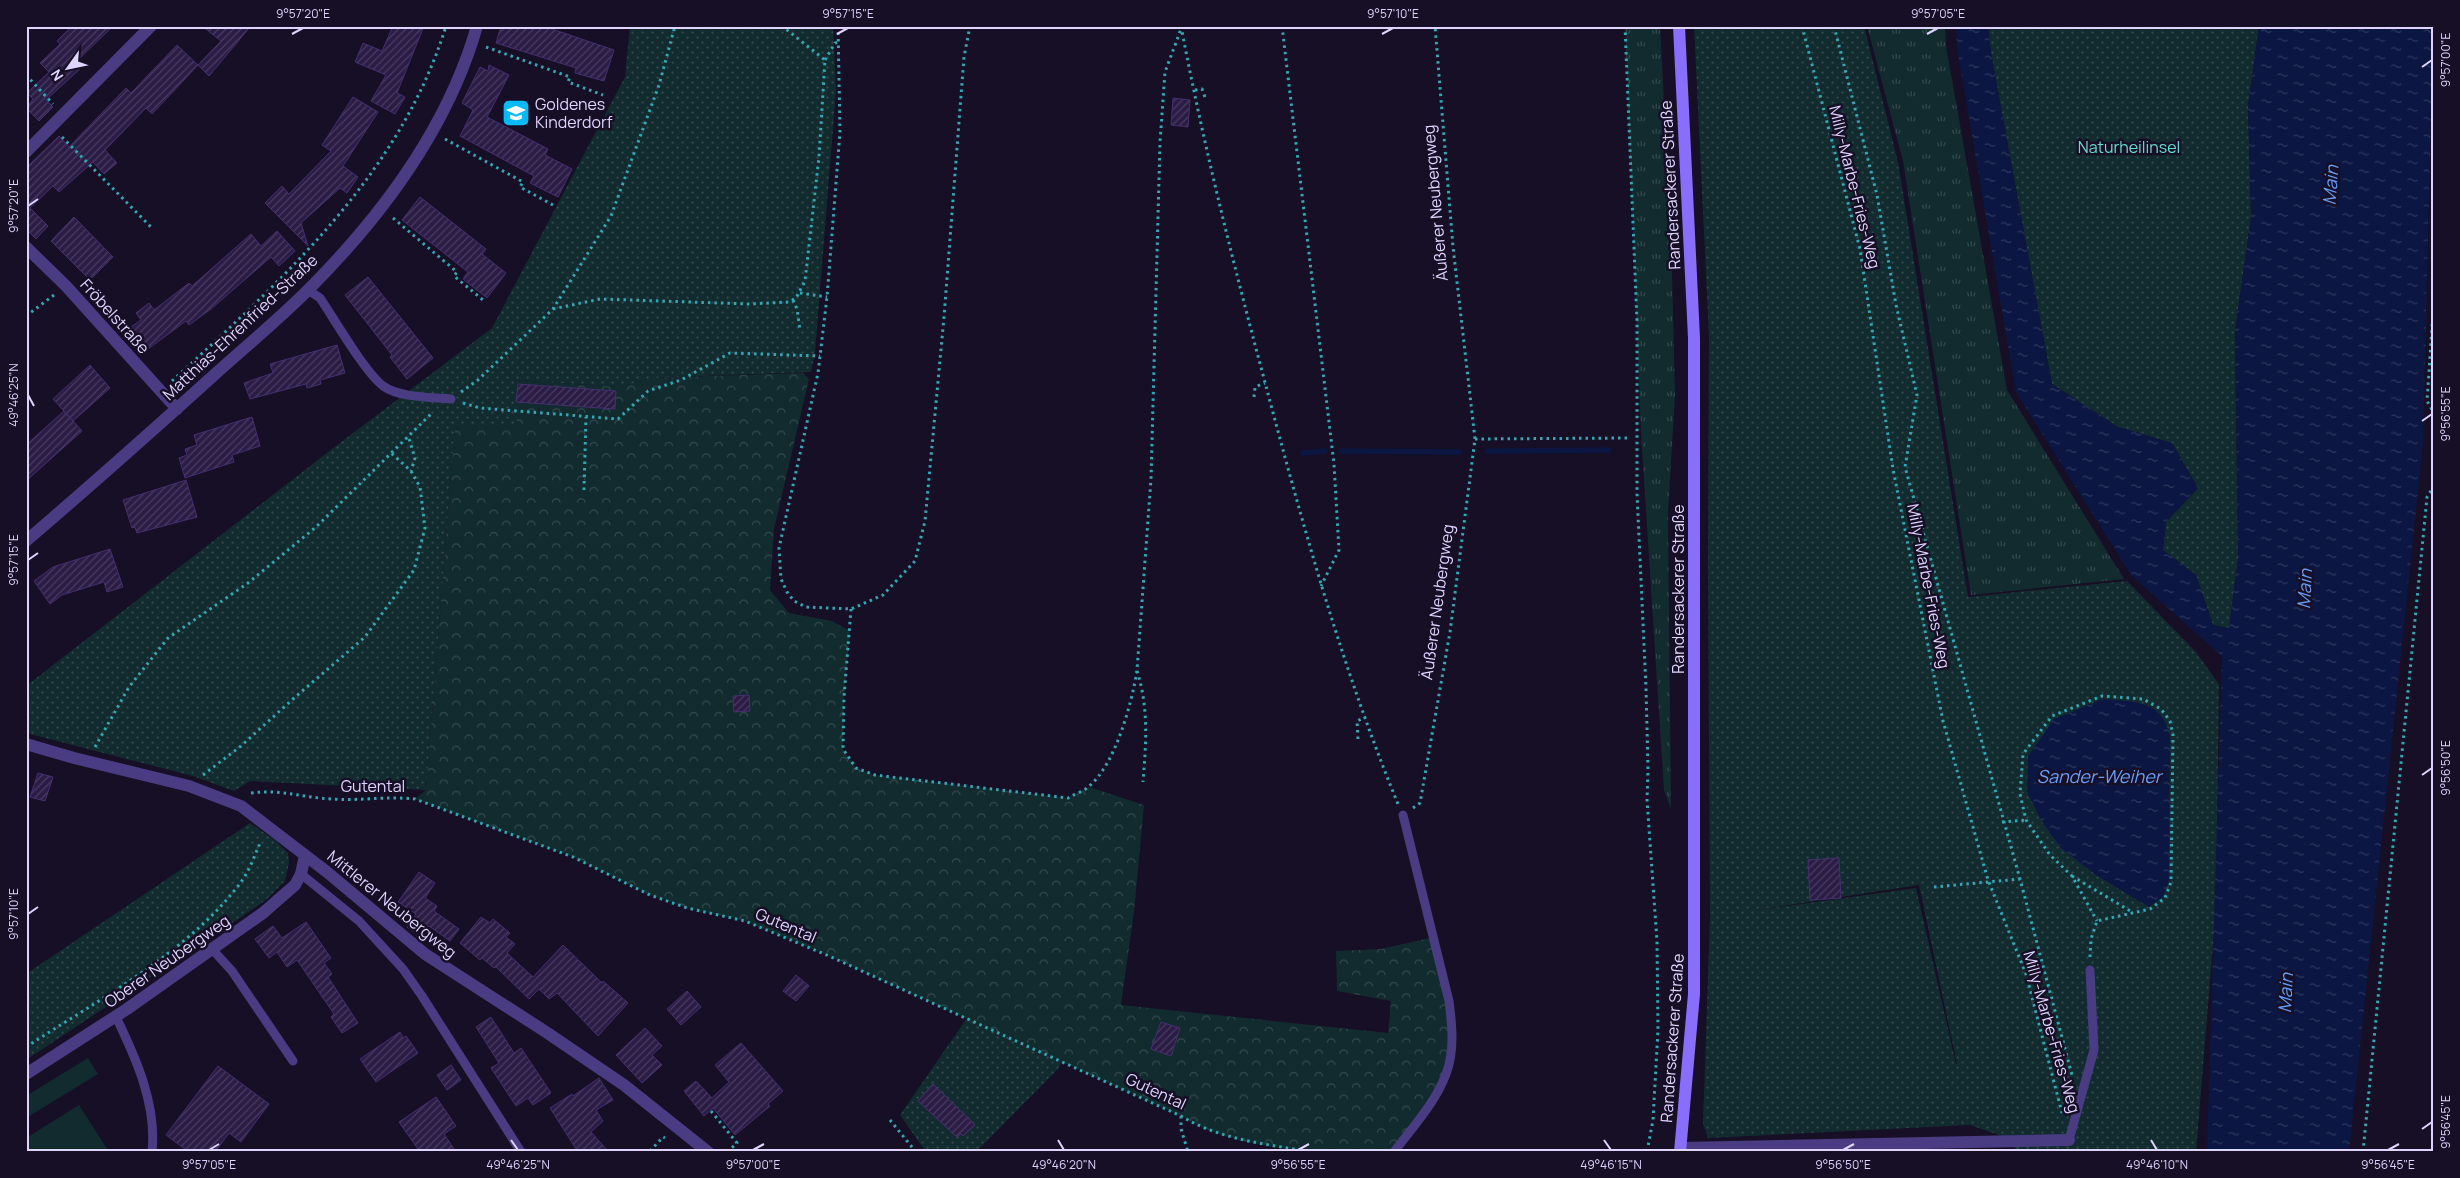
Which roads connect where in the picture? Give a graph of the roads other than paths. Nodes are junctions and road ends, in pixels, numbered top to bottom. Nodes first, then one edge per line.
1 (151, 26) edge
2 (477, 26) edge
3 (1679, 26) edge
4 (26, 152) edge
5 (26, 246) edge
6 (308, 290) junction
7 (451, 399) road end
8 (177, 408) junction
9 (26, 541) edge
10 (26, 744) edge
11 (1403, 815) road end
12 (305, 855) junction
13 (301, 874) junction
14 (211, 948) junction
15 (2090, 970) road end
16 (116, 1017) junction
17 (293, 1061) dead end
18 (26, 1074) edge
19 (2069, 1140) joint
20 (1680, 1150) edge
21 (152, 1152) edge
22 (521, 1152) edge
23 (708, 1152) edge
24 (1394, 1152) edge

1 - 4 street
2 - 6 street, Matthias-Ehrenfried-Straße
3 - 20 main road, Randersackerer Straße
5 - 8 street, Fröbelstraße
6 - 7 lane
6 - 8 street, Matthias-Ehrenfried-Straße
8 - 9 street, Matthias-Ehrenfried-Straße
10 - 12 street, Mittlerer Neubergweg
11 - 24 lane
12 - 13 street, Oberer Neubergweg
12 - 23 street, Mittlerer Neubergweg
13 - 14 street, Oberer Neubergweg
13 - 22 lane, Mittlerer Neubergweg
14 - 16 street, Oberer Neubergweg
14 - 17 lane
15 - 19 lane
16 - 18 street, Oberer Neubergweg
16 - 21 lane
19 - 20 street

